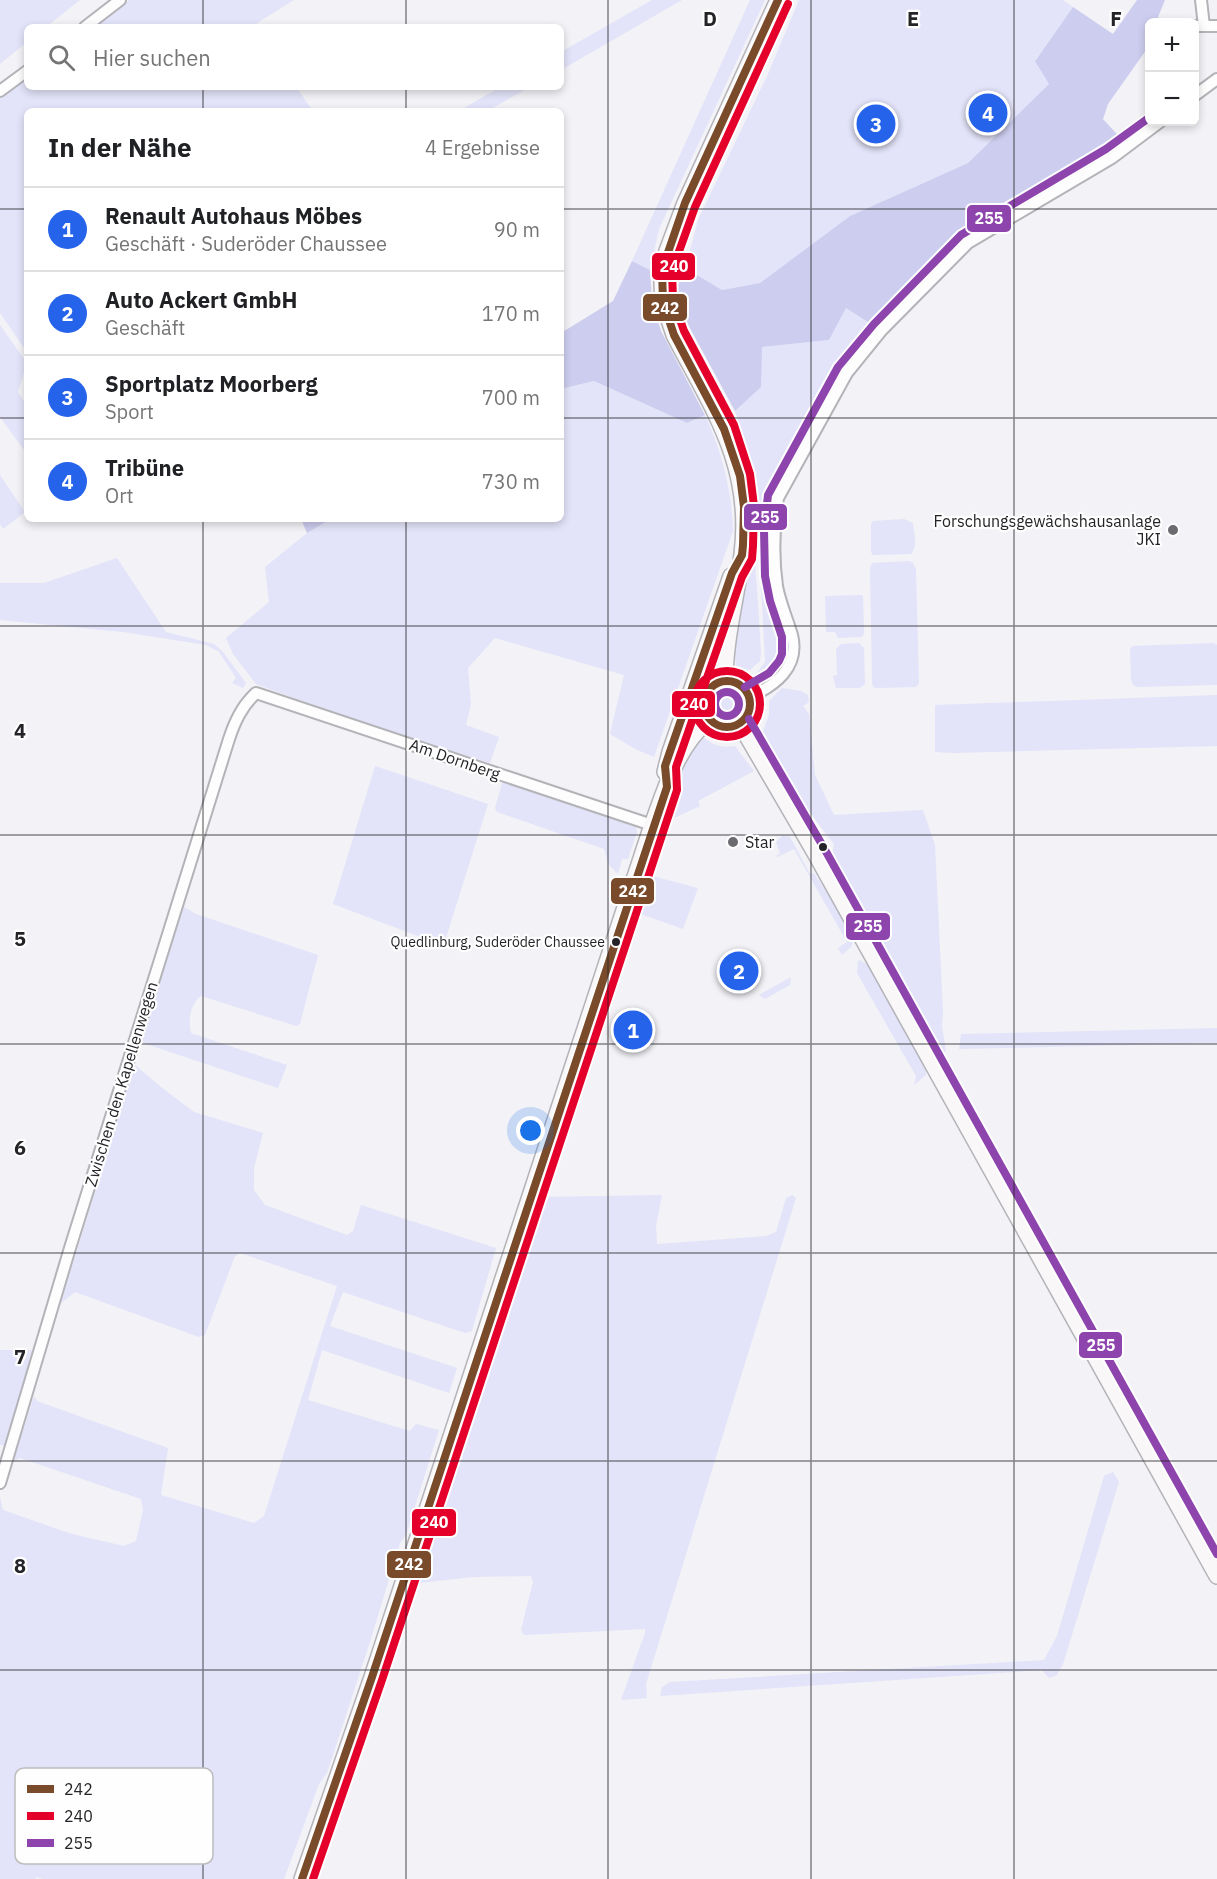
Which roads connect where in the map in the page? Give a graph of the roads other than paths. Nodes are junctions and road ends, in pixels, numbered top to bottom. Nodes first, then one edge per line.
1 (120, 0) edge
2 (778, 0) edge
3 (1201, 0) edge
4 (89, 24) edge
5 (1199, 26) edge
6 (1217, 26) edge
7 (24, 72) edge
8 (1217, 79) edge
9 (0, 91) edge
10 (1199, 92) edge
11 (1155, 126) edge
12 (742, 555) junction
13 (725, 681) junction
14 (256, 693) joint
15 (749, 697) junction
16 (710, 719) junction
17 (740, 724) junction
18 (667, 787) junction
19 (652, 825) junction
20 (0, 1483) edge
21 (1217, 1576) edge
22 (302, 1879) edge

1 - 4 street
2 - 12 main road
3 - 5 street
5 - 6 street
7 - 9 street
8 - 10 street
11 - 15 street
12 - 13 main road
12 - 18 main road
13 - 15 main road
13 - 16 main road
14 - 19 street, Am Dornberg
14 - 20 street, Zwischen den Kapellenwegen
15 - 17 main road
16 - 17 main road
16 - 18 main road
17 - 21 main road
18 - 19 main road
19 - 22 main road

